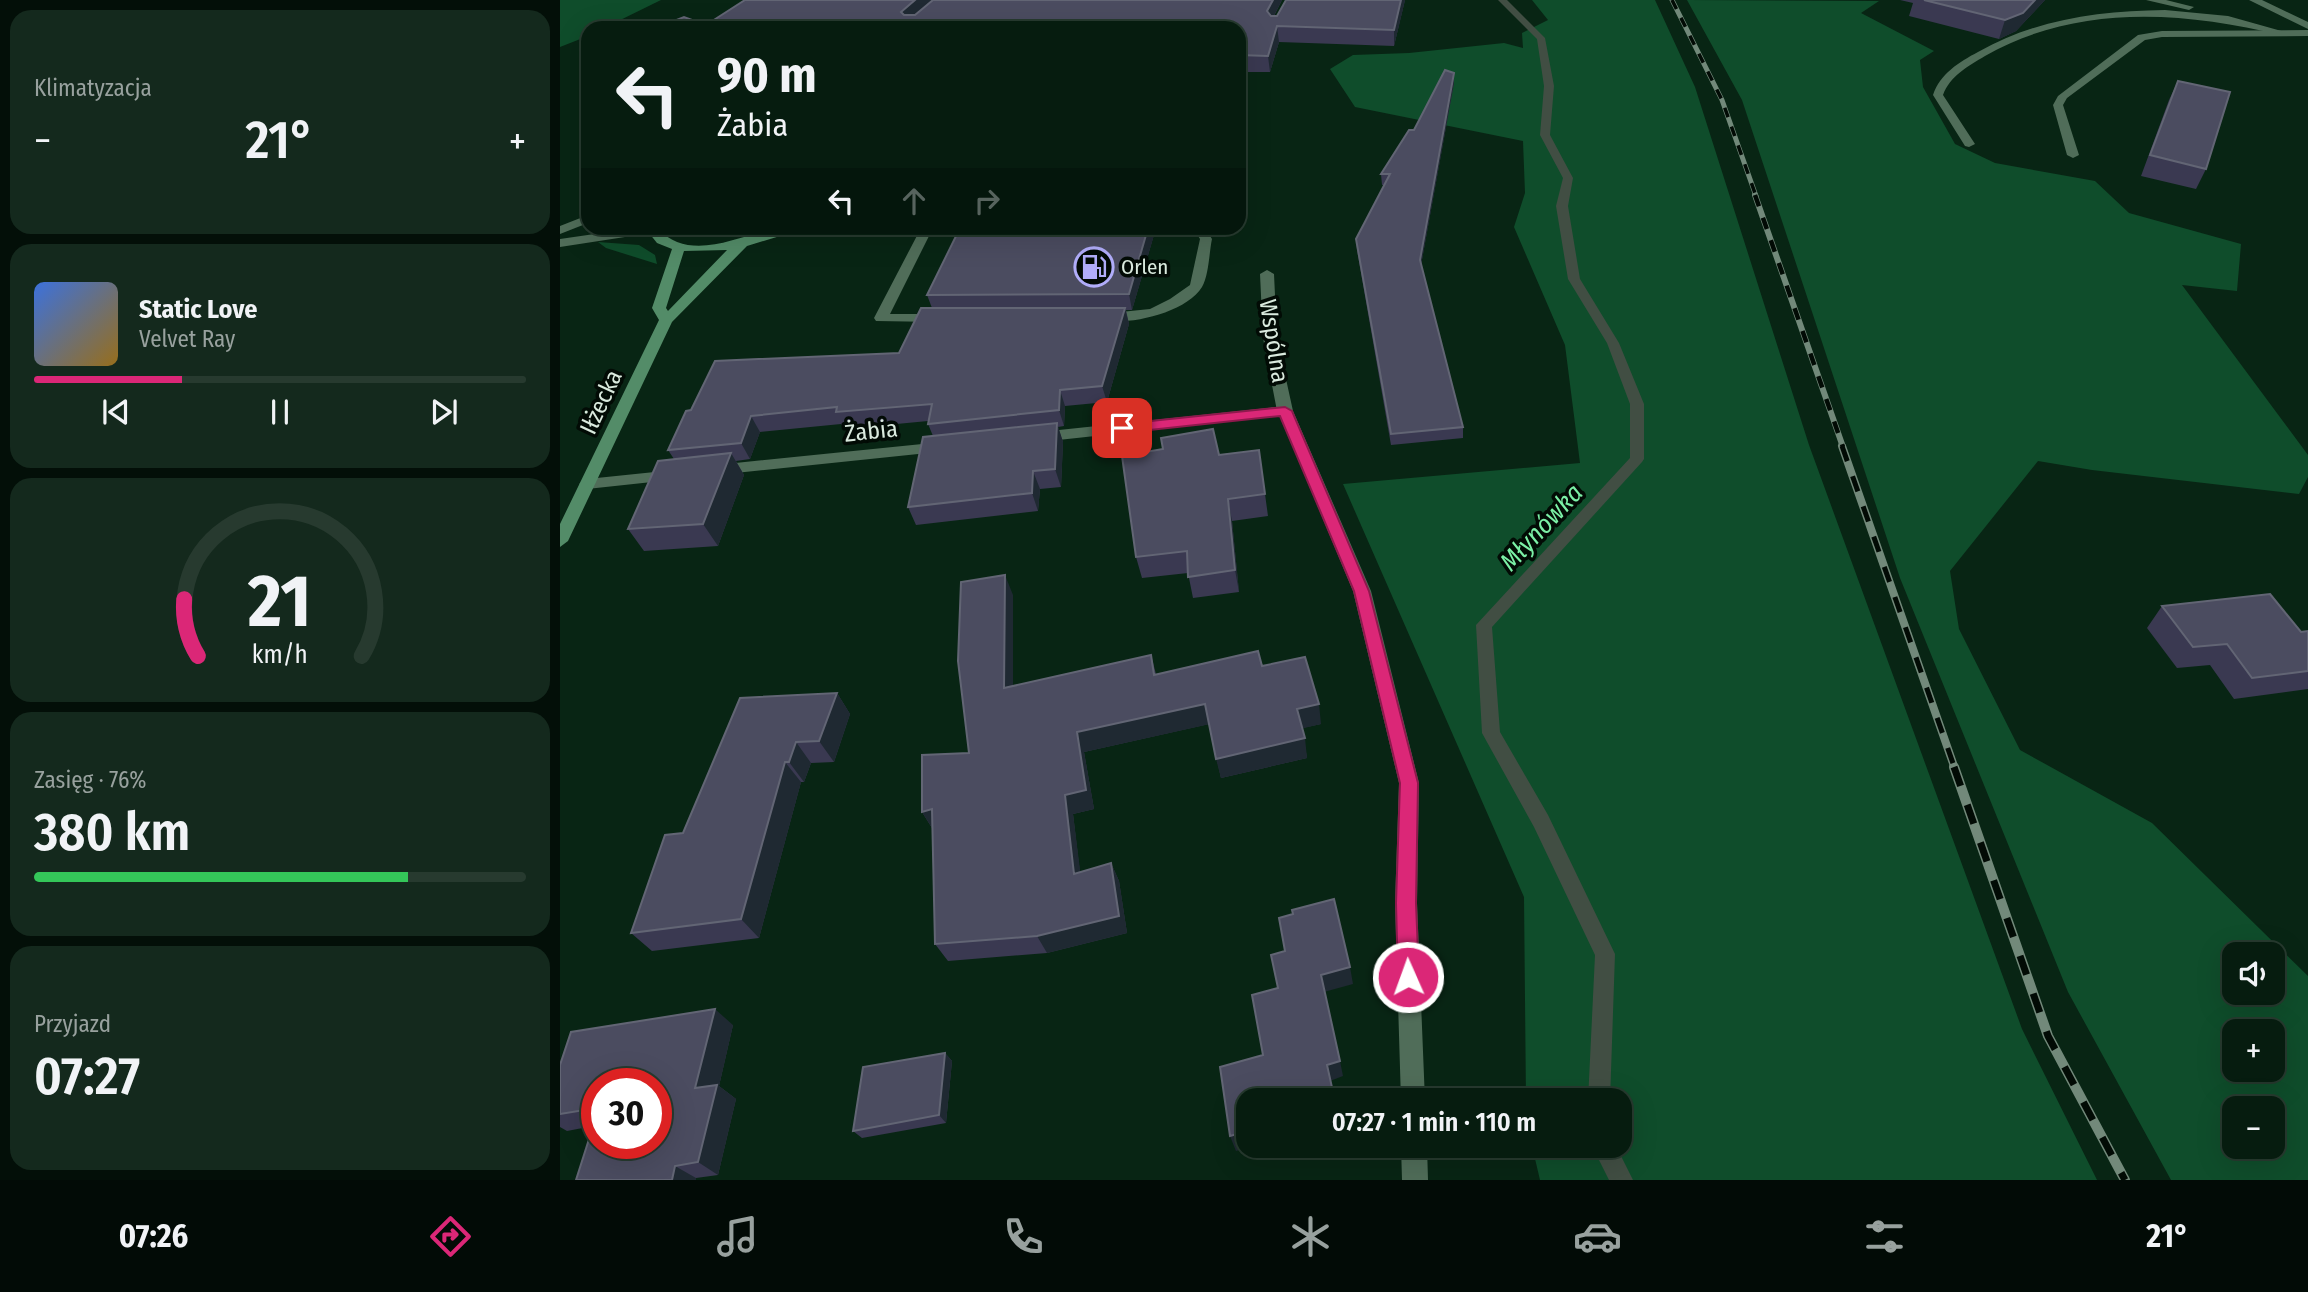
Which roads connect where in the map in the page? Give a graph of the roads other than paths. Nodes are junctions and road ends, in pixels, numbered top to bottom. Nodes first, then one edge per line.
1 (2151, 0) edge
2 (2254, 0) edge
3 (2230, 19) junction
4 (2308, 26) edge
5 (2280, 32) junction
6 (2308, 33) edge
7 (1969, 144) dead end
8 (2073, 155) dead end
9 (581, 222) edge
10 (560, 230) edge
11 (609, 235) edge
12 (658, 235) edge
13 (770, 235) edge
14 (923, 235) edge
15 (1203, 235) edge
16 (560, 243) edge
17 (741, 245) junction
18 (679, 246) junction
19 (1266, 274) dead end
20 (1088, 317) edge
21 (950, 318) edge
22 (666, 320) junction
23 (1285, 411) junction
24 (1026, 438) edge
25 (958, 445) edge
26 (587, 484) junction
27 (560, 541) edge
28 (1413, 1088) edge
29 (1414, 1158) edge
30 (1415, 1180) edge

1 - 3 street
2 - 4 street
3 - 5 street
3 - 7 street
5 - 6 street
5 - 8 street
9 - 10 street
11 - 16 street
12 - 18 main road
13 - 17 main road
14 - 21 street
15 - 20 street
17 - 18 main road
17 - 22 main road, Iłżecka
18 - 22 main road, Iłżecka
19 - 23 street, Wspólna
22 - 26 main road, Iłżecka
23 - 24 street
23 - 28 street, Wspólna
25 - 26 street, Żabia
26 - 27 main road, Iłżecka
29 - 30 street

